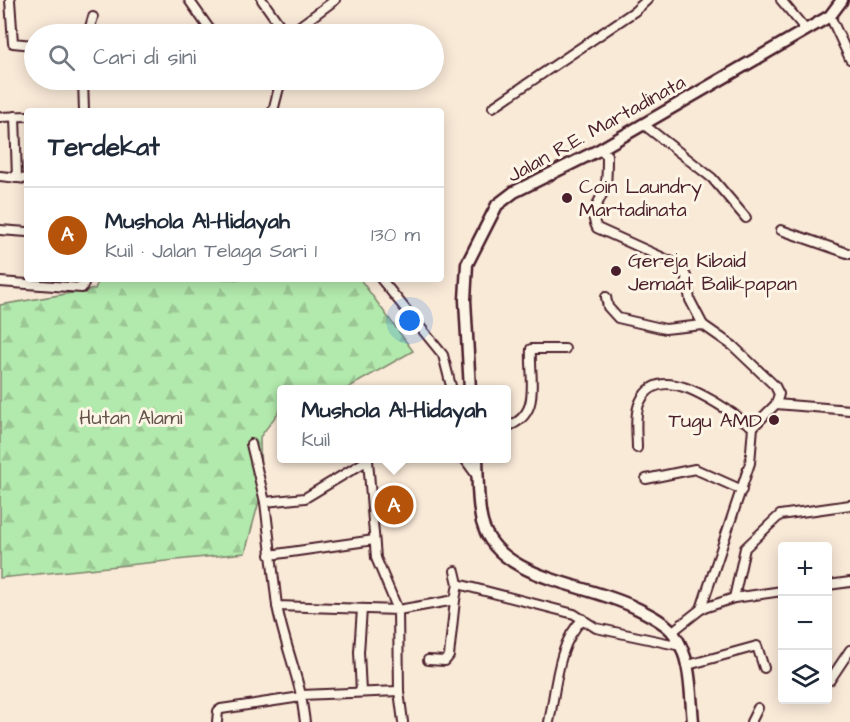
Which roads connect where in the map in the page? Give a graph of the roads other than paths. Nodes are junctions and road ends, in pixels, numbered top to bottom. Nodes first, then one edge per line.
1 (5, 0) edge
2 (10, 0) edge
3 (189, 0) edge
4 (262, 0) edge
5 (335, 0) edge
6 (647, 0) edge
7 (781, 0) edge
8 (842, 0) edge
9 (0, 1) edge
10 (93, 16) dead end
11 (830, 16) junction
12 (91, 24) edge
13 (206, 24) edge
14 (280, 24) edge
15 (301, 24) edge
16 (806, 30) junction
17 (24, 44) edge
18 (848, 45) edge
19 (850, 59) edge
20 (83, 90) edge
21 (278, 90) edge
22 (493, 107) dead end
23 (84, 108) edge
24 (274, 108) edge
25 (15, 116) junction
26 (24, 116) edge
27 (0, 117) edge
28 (643, 124) junction
29 (599, 150) junction
30 (0, 176) edge
31 (17, 178) junction
32 (24, 179) edge
33 (746, 218) dead end
34 (0, 230) edge
35 (781, 230) dead end
36 (24, 232) edge
37 (850, 254) edge
38 (0, 282) edge
39 (85, 282) edge
40 (383, 282) edge
41 (606, 297) dead end
42 (702, 325) junction
43 (565, 349) dead end
44 (451, 385) edge
45 (470, 385) edge
46 (776, 404) junction
47 (850, 410) edge
48 (511, 425) edge
49 (753, 426) junction
50 (251, 444) dead end
51 (637, 448) dead end
52 (362, 463) edge
53 (368, 463) edge
54 (467, 463) edge
55 (477, 463) edge
56 (478, 477) junction
57 (646, 479) dead end
58 (742, 490) junction
59 (265, 502) junction
60 (850, 505) edge
61 (374, 540) junction
62 (270, 555) junction
63 (455, 571) dead end
64 (850, 582) edge
65 (458, 584) junction
66 (832, 584) edge
67 (778, 592) edge
68 (734, 598) junction
69 (455, 600) junction
70 (277, 606) junction
71 (362, 609) junction
72 (701, 609) junction
73 (398, 610) junction
74 (583, 619) junction
75 (673, 631) junction
76 (681, 646) junction
77 (850, 650) edge
78 (428, 660) dead end
79 (687, 665) junction
80 (764, 668) dead end
81 (832, 677) edge
82 (399, 691) junction
83 (361, 692) junction
84 (302, 696) junction
85 (758, 708) dead end
86 (217, 722) edge
87 (305, 722) edge
88 (403, 722) edge
89 (549, 722) edge
90 (693, 722) edge
91 (752, 722) edge

1 - 9 street
2 - 17 street
3 - 13 street
4 - 14 street
5 - 15 street
6 - 22 street
7 - 16 street
8 - 11 street, Jalan R.E. Martadinata
10 - 12 street
11 - 16 street, Jalan R.E. Martadinata
11 - 18 street
16 - 28 street, Jalan R.E. Martadinata
18 - 19 street
20 - 23 street
21 - 24 street
25 - 26 street
25 - 27 street
25 - 31 street
28 - 29 street, Jalan R.E. Martadinata
28 - 33 street
29 - 42 street
29 - 45 street, Jalan R.E. Martadinata
30 - 31 street
31 - 32 street
34 - 36 street
35 - 37 street
38 - 39 street
40 - 44 street
41 - 42 street
42 - 46 street
43 - 48 street
46 - 47 street
46 - 49 street
49 - 51 street
49 - 58 street
50 - 59 street
52 - 59 street
53 - 61 street
54 - 56 street
55 - 56 street
56 - 75 street
57 - 58 street
58 - 72 street
59 - 62 street
60 - 68 street
61 - 62 street
61 - 73 street
62 - 70 street
63 - 65 street
64 - 66 street
65 - 69 street
65 - 74 street
67 - 68 street
68 - 72 street
69 - 73 street
69 - 78 street
70 - 71 street
70 - 84 street
71 - 73 street
71 - 83 street
72 - 75 street
73 - 82 street
74 - 76 street
74 - 89 street
75 - 76 street
76 - 79 street
77 - 81 street
79 - 80 street
79 - 90 street
82 - 83 street
82 - 88 street
83 - 84 street
84 - 86 street
84 - 87 street
85 - 91 street

